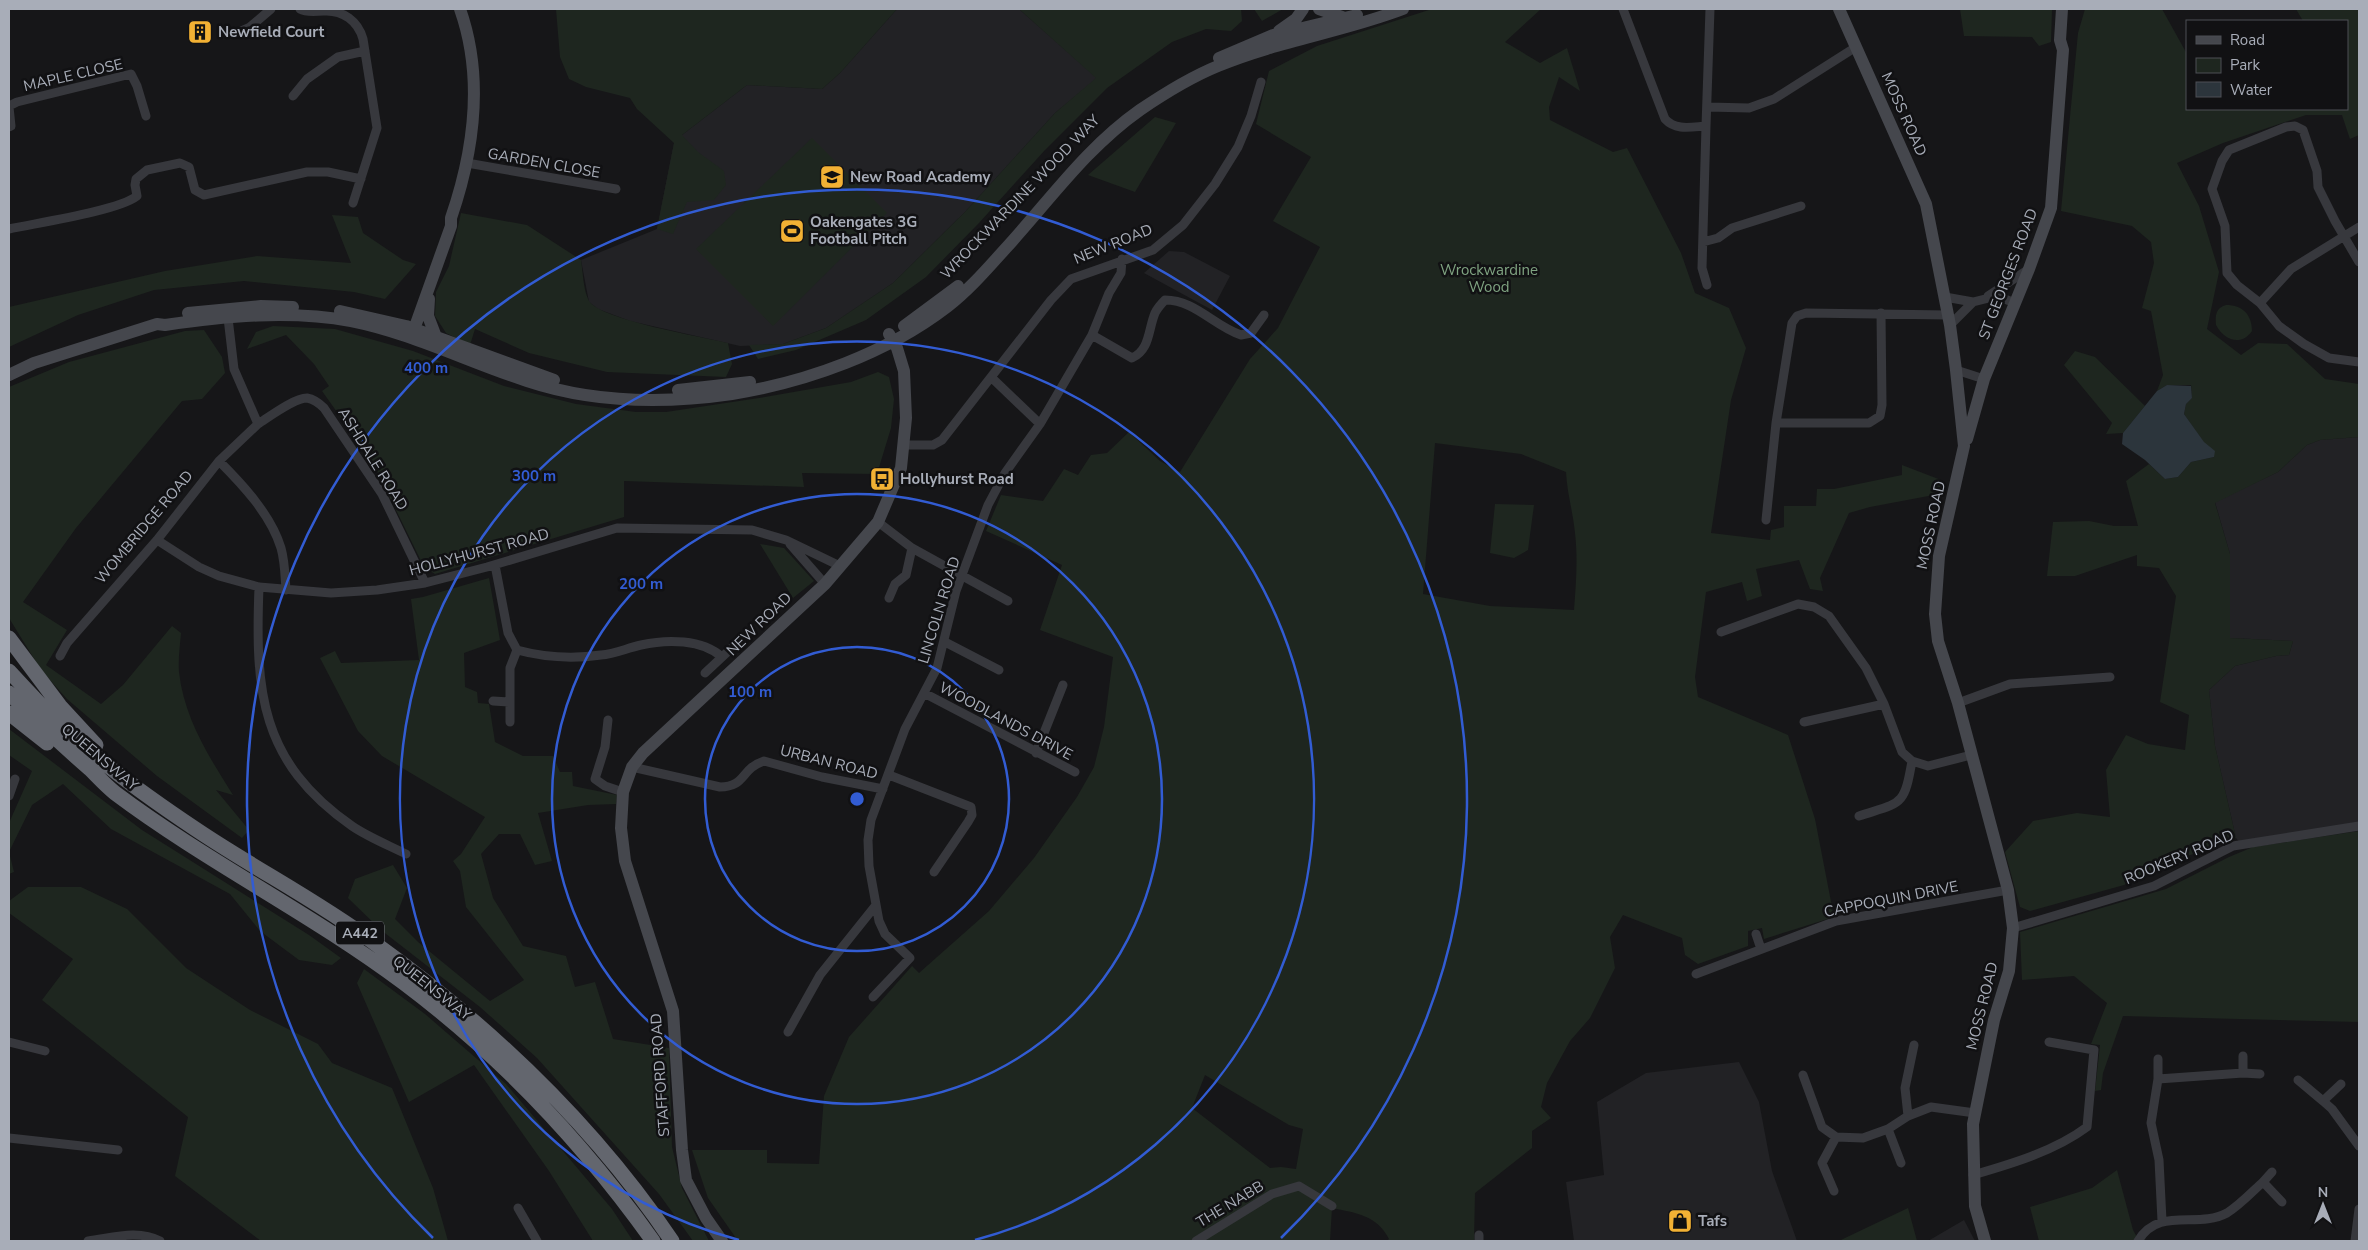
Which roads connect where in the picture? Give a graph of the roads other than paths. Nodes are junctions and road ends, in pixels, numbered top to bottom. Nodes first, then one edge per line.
1 (271, 9) edge
2 (300, 9) edge
3 (460, 9) edge
4 (1303, 9) edge
5 (1307, 9) edge
6 (1319, 9) edge
7 (1376, 9) edge
8 (1403, 9) edge
9 (1623, 9) edge
10 (1710, 9) edge
11 (1839, 9) edge
12 (2062, 9) edge
13 (2070, 9) edge
14 (1345, 18) junction
15 (241, 31) dead end
16 (1312, 31) junction
17 (1273, 35) junction
18 (1856, 47) junction
19 (2063, 50) junction
20 (365, 51) junction
21 (1261, 82) dead end
22 (293, 96) dead end
23 (9, 106) edge
24 (1708, 107) junction
25 (146, 116) dead end
26 (1706, 126) junction
27 (9, 127) edge
28 (467, 163) junction
29 (360, 179) junction
30 (616, 189) dead end
31 (353, 203) dead end
32 (1801, 206) dead end
33 (451, 218) junction
34 (2359, 227) edge
35 (9, 229) edge
36 (2343, 236) junction
37 (1703, 242) junction
38 (1122, 259) junction
39 (2359, 262) edge
40 (2029, 269) junction
41 (1707, 285) dead end
42 (427, 292) junction
43 (1944, 297) junction
44 (1985, 298) junction
45 (1972, 302) junction
46 (2015, 303) junction
47 (2260, 303) junction
48 (1881, 314) junction
49 (1264, 315) dead end
50 (228, 318) junction
51 (1949, 320) junction
52 (157, 324) junction
53 (409, 332) junction
54 (1092, 335) junction
55 (436, 337) junction
56 (891, 337) junction
57 (2359, 362) edge
58 (34, 363) junction
59 (9, 367) edge
60 (1956, 370) junction
61 (9, 374) edge
62 (992, 378) junction
63 (1984, 380) junction
64 (294, 402) joint
65 (1776, 423) junction
66 (258, 424) junction
67 (1040, 424) junction
68 (904, 445) junction
69 (1964, 446) junction
70 (219, 461) junction
71 (1766, 520) dead end
72 (878, 522) junction
73 (157, 540) junction
74 (786, 540) junction
75 (912, 548) junction
76 (495, 565) junction
77 (840, 566) junction
78 (963, 574) junction
79 (426, 583) junction
80 (825, 584) junction
81 (259, 587) junction
82 (286, 590) junction
83 (889, 598) dead end
84 (1008, 601) dead end
85 (1721, 632) dead end
86 (9, 638) edge
87 (945, 642) junction
88 (736, 644) dead end
89 (517, 650) junction
90 (60, 656) dead end
91 (722, 657) junction
92 (999, 670) dead end
93 (9, 671) edge
94 (705, 673) dead end
95 (2110, 677) dead end
96 (1064, 686) dead end
97 (9, 693) edge
98 (924, 694) junction
99 (493, 701) dead end
100 (509, 702) junction
101 (1958, 703) junction
102 (1884, 704) junction
103 (9, 713) edge
104 (608, 720) dead end
105 (510, 722) dead end
106 (1804, 722) dead end
107 (1036, 753) junction
108 (1971, 754) junction
109 (1912, 761) junction
110 (632, 767) junction
111 (1074, 772) dead end
112 (889, 775) junction
113 (15, 779) dead end
114 (883, 789) junction
115 (112, 791) junction
116 (140, 791) junction
117 (623, 792) junction
118 (9, 796) edge
119 (622, 814) joint
120 (1859, 816) dead end
121 (2359, 826) edge
122 (406, 854) dead end
123 (934, 872) dead end
124 (2008, 890) junction
125 (876, 905) junction
126 (2013, 928) junction
127 (1756, 934) dead end
128 (1761, 949) junction
129 (1696, 974) dead end
130 (873, 997) dead end
131 (784, 1017) dead end
132 (793, 1022) junction
133 (788, 1032) dead end
134 (9, 1042) edge
135 (2049, 1042) dead end
136 (1914, 1046) dead end
137 (45, 1051) dead end
138 (2243, 1056) dead end
139 (2158, 1059) dead end
140 (2243, 1073) junction
141 (2260, 1074) dead end
142 (1803, 1075) dead end
143 (2158, 1079) junction
144 (2298, 1080) dead end
145 (2341, 1084) dead end
146 (2323, 1101) junction
147 (1975, 1113) junction
148 (1908, 1116) junction
149 (1888, 1129) junction
150 (1836, 1137) junction
151 (9, 1138) edge
152 (2359, 1146) edge
153 (118, 1150) dead end
154 (1901, 1163) dead end
155 (2272, 1172) dead end
156 (1973, 1175) junction
157 (2263, 1182) junction
158 (1834, 1191) dead end
159 (2282, 1202) dead end
160 (1332, 1206) dead end
161 (518, 1208) dead end
162 (2359, 1209) edge
163 (2162, 1221) junction
164 (88, 1241) edge
165 (160, 1241) edge
166 (536, 1241) edge
167 (653, 1241) edge
168 (672, 1241) edge
169 (722, 1241) edge
170 (1196, 1241) edge
171 (1984, 1241) edge
172 (2138, 1241) edge
173 (2354, 1241) edge

1 - 15 street
2 - 20 street
3 - 28 street
4 - 17 street
5 - 16 street
6 - 14 street
7 - 14 street, WROCKWARDINE WOOD WAY
8 - 16 street, WROCKWARDINE WOOD WAY
9 - 26 street
10 - 24 street
11 - 18 street, MOSS ROAD
12 - 19 street, ST GEORGES ROAD
13 - 19 street, ST GEORGES ROAD
14 - 16 street, WROCKWARDINE WOOD WAY
16 - 17 street, WROCKWARDINE WOOD WAY
16 - 56 street, WROCKWARDINE WOOD WAY
17 - 56 street, WROCKWARDINE WOOD WAY
18 - 24 street
18 - 43 street, MOSS ROAD
19 - 40 street, ST GEORGES ROAD
20 - 22 street
20 - 29 street
21 - 38 street, NEW ROAD
23 - 25 street, MAPLE CLOSE
23 - 27 street, MAPLE CLOSE
24 - 26 street
26 - 37 street
28 - 30 street, GARDEN CLOSE
28 - 33 street
29 - 31 street
29 - 35 street
32 - 37 street
33 - 42 street
33 - 53 street
34 - 36 street
36 - 39 street
36 - 47 street
36 - 47 street
37 - 41 street
38 - 54 street, LINCOLN ROAD
38 - 62 street, NEW ROAD
40 - 44 street
40 - 46 street, ST GEORGES ROAD
42 - 53 street
42 - 55 street
43 - 45 street
43 - 51 street, MOSS ROAD
44 - 45 street
44 - 46 street
45 - 51 street
46 - 63 street, ST GEORGES ROAD
47 - 57 street
48 - 51 street
48 - 65 street
48 - 65 street
49 - 54 street
50 - 52 street, WROCKWARDINE WOOD WAY
50 - 53 street, WROCKWARDINE WOOD WAY
50 - 66 street
51 - 60 street, MOSS ROAD
52 - 53 street, WROCKWARDINE WOOD WAY
52 - 58 street, WROCKWARDINE WOOD WAY
53 - 55 street, WROCKWARDINE WOOD WAY
53 - 56 street, WROCKWARDINE WOOD WAY
54 - 67 street, LINCOLN ROAD
55 - 56 street, WROCKWARDINE WOOD WAY
56 - 68 street, NEW ROAD
58 - 59 street, WROCKWARDINE WOOD WAY
58 - 61 street, WROCKWARDINE WOOD WAY
60 - 63 street
60 - 69 street, MOSS ROAD
62 - 67 street
62 - 68 street, NEW ROAD
63 - 69 street, ST GEORGES ROAD
64 - 66 street, WOMBRIDGE ROAD
64 - 79 street, ASHDALE ROAD
65 - 71 street
66 - 70 street, WOMBRIDGE ROAD
67 - 78 street, LINCOLN ROAD
68 - 72 street, NEW ROAD
69 - 101 street, MOSS ROAD
70 - 73 street, WOMBRIDGE ROAD
70 - 82 street
72 - 75 street
72 - 77 street, NEW ROAD
73 - 81 street, HOLLYHURST ROAD
73 - 90 street, WOMBRIDGE ROAD
74 - 76 street, HOLLYHURST ROAD
74 - 77 street, HOLLYHURST ROAD
74 - 80 street
75 - 78 street
75 - 83 street
76 - 79 street, HOLLYHURST ROAD
76 - 89 street
77 - 80 street, NEW ROAD
78 - 84 street
78 - 87 street, LINCOLN ROAD
79 - 82 street, HOLLYHURST ROAD
80 - 110 street, NEW ROAD
81 - 82 street, HOLLYHURST ROAD
81 - 122 street
85 - 102 street
86 - 116 highway, A442
87 - 92 street
87 - 98 street, LINCOLN ROAD
88 - 91 street
89 - 91 street
89 - 100 street
91 - 94 street
93 - 116 highway, QUEENSWAY / A442
95 - 101 street
96 - 107 street
97 - 115 highway, QUEENSWAY / A442
98 - 107 street, WOODLANDS DRIVE
98 - 112 street, LINCOLN ROAD
99 - 100 street
100 - 105 street
101 - 108 street, MOSS ROAD
102 - 106 street
102 - 109 street
103 - 115 highway, A442
104 - 117 street
107 - 111 street, WOODLANDS DRIVE
108 - 109 street
108 - 124 street, MOSS ROAD
109 - 120 street
110 - 114 street, URBAN ROAD
110 - 117 street, NEW ROAD
112 - 114 street, LINCOLN ROAD
112 - 123 street
113 - 118 street
114 - 125 street, LINCOLN ROAD
115 - 167 highway, QUEENSWAY / A442
116 - 168 highway, QUEENSWAY / A442
117 - 119 street, NEW ROAD
119 - 169 street, STAFFORD ROAD
121 - 126 street, ROOKERY ROAD
124 - 126 street, MOSS ROAD
124 - 128 street, CAPPOQUIN DRIVE
125 - 130 street, LINCOLN ROAD
125 - 132 street
126 - 147 street, MOSS ROAD
127 - 128 street
128 - 129 street, CAPPOQUIN DRIVE
131 - 132 street
132 - 133 street
134 - 137 street
135 - 156 street
136 - 148 street
138 - 140 street
139 - 143 street
140 - 141 street
140 - 143 street
142 - 150 street
143 - 163 street
144 - 146 street
145 - 146 street
146 - 152 street
147 - 148 street
147 - 156 street, MOSS ROAD
148 - 149 street
149 - 150 street
149 - 154 street
150 - 158 street
151 - 153 street
155 - 157 street
156 - 171 street, MOSS ROAD
157 - 159 street
157 - 163 street
160 - 170 street, THE NABB
161 - 166 street
162 - 173 street
163 - 172 street
164 - 165 street

